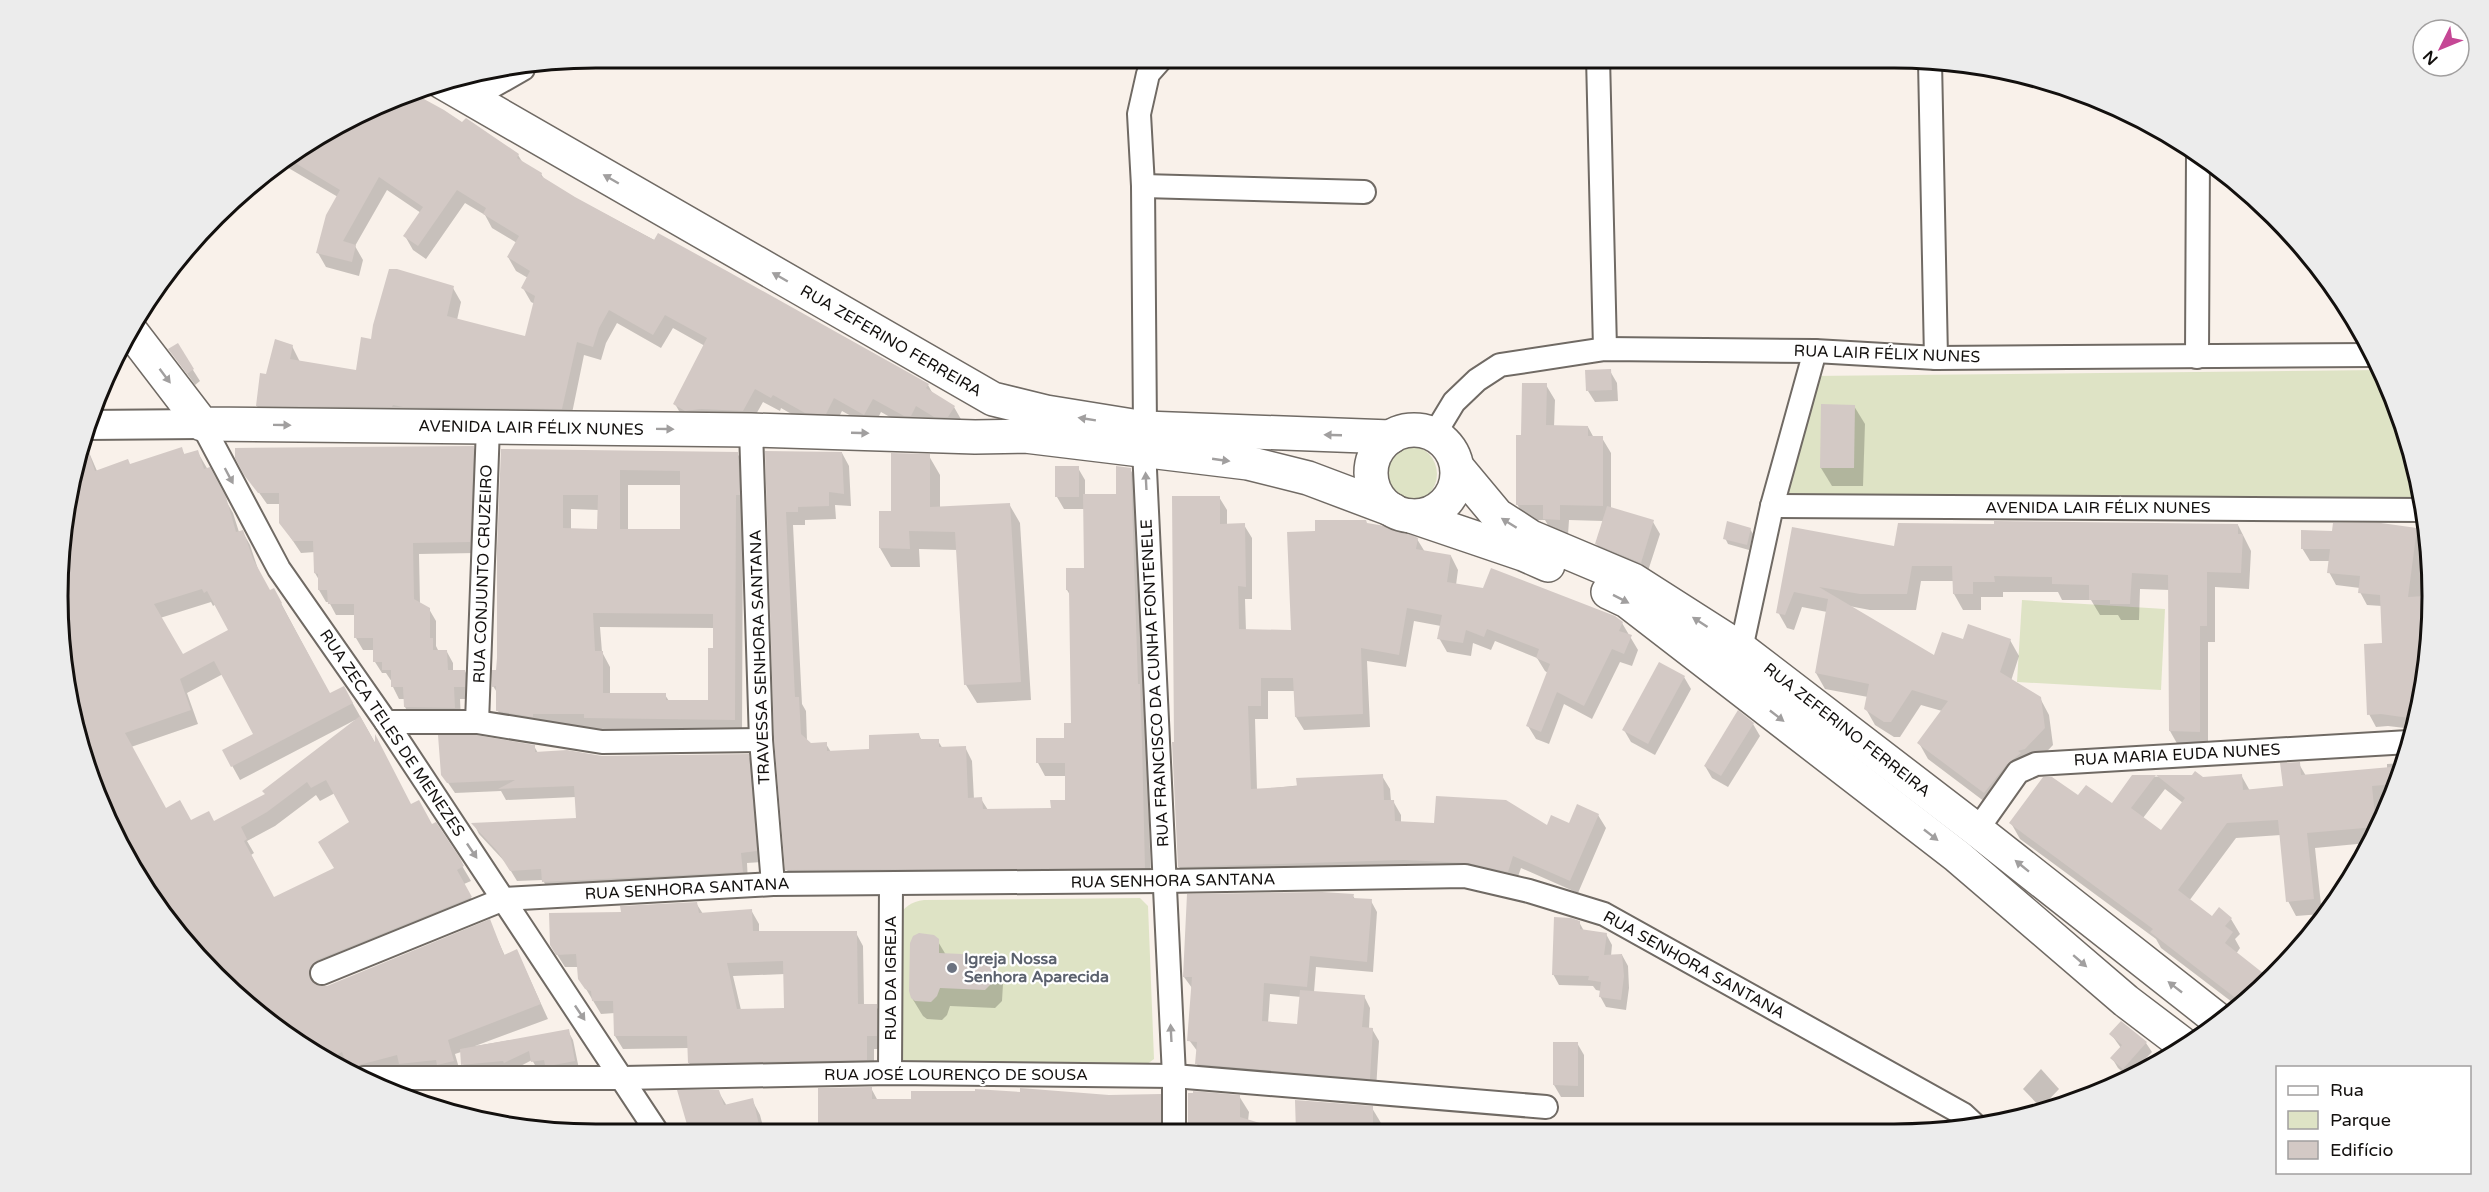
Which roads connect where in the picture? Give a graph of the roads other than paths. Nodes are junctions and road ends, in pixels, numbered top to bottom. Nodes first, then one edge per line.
1 (1153, 68) edge
2 (1598, 68) edge
3 (1930, 69) edge
4 (514, 74) edge
5 (452, 88) edge
6 (471, 99) junction
7 (2198, 165) edge
8 (1143, 186) junction
9 (1364, 192) dead end
10 (135, 337) edge
11 (1605, 349) junction
12 (1815, 351) junction
13 (2363, 355) edge
14 (2197, 357) junction
15 (1936, 358) junction
16 (993, 399) junction
17 (202, 424) junction
18 (96, 425) edge
19 (488, 427) junction
20 (751, 430) junction
21 (1434, 435) junction
22 (975, 437) junction
23 (1391, 437) junction
24 (1145, 438) junction
25 (1457, 467) junction
26 (1772, 506) junction
27 (2414, 510) edge
28 (1402, 513) junction
29 (1741, 649) junction
30 (386, 722) junction
31 (477, 722) junction
32 (761, 740) junction
33 (2400, 743) edge
34 (1977, 830) junction
35 (1163, 881) junction
36 (773, 884) junction
37 (891, 884) junction
38 (504, 899) junction
39 (2149, 967) junction
40 (322, 973) dead end
41 (2126, 1000) junction
42 (2213, 1016) edge
43 (2178, 1041) edge
44 (890, 1073) junction
45 (1173, 1076) junction
46 (380, 1078) edge
47 (623, 1078) junction
48 (1546, 1107) dead end
49 (1968, 1119) edge
50 (652, 1124) edge
51 (1174, 1124) edge

1 - 8 street, RUA FRANCISCO DA CUNHA FONTENELE
2 - 11 street
3 - 15 street
4 - 6 street
5 - 6 main road, RUA ZEFERINO FERREIRA
16 -> 6 main road, RUA ZEFERINO FERREIRA
7 - 14 street
8 - 9 street
8 - 24 street, RUA FRANCISCO DA CUNHA FONTENELE
10 -> 17 main road, RUA ZECA TELES DE MENEZES
11 - 12 street, RUA LAIR FÉLIX NUNES
11 - 21 street, RUA LAIR FÉLIX NUNES
12 - 15 street, RUA LAIR FÉLIX NUNES
12 - 26 street
13 - 14 street, RUA LAIR FÉLIX NUNES
14 - 15 street, RUA LAIR FÉLIX NUNES
16 - 22 main road
24 -> 16 main road, RUA ZEFERINO FERREIRA
17 - 18 street, AVENIDA LAIR FÉLIX NUNES
17 -> 19 main road, AVENIDA LAIR FÉLIX NUNES
17 -> 30 street, RUA ZECA TELES DE MENEZES
19 -> 20 main road, AVENIDA LAIR FÉLIX NUNES
19 - 31 street, RUA CONJUNTO CRUZEIRO
20 -> 22 main road, AVENIDA LAIR FÉLIX NUNES
20 - 32 street, TRAVESSA SENHORA SANTANA
21 - 23 main road
21 - 25 main road
22 - 24 main road, RUA ZEFERINO FERREIRA
23 -> 24 main road, RUA ZEFERINO FERREIRA
23 - 28 main road
24 -> 28 main road, RUA ZEFERINO FERREIRA
35 -> 24 street, RUA FRANCISCO DA CUNHA FONTENELE
25 - 28 main road
29 -> 25 main road, RUA ZEFERINO FERREIRA
26 - 27 street, AVENIDA LAIR FÉLIX NUNES
26 - 29 street
28 -> 41 main road, RUA ZEFERINO FERREIRA
29 - 34 main road, RUA ZEFERINO FERREIRA
30 - 31 street
30 -> 38 street, RUA ZECA TELES DE MENEZES
31 - 32 street
32 - 36 street, TRAVESSA SENHORA SANTANA
33 - 34 street, RUA MARIA EUDA NUNES
39 -> 34 main road, RUA ZEFERINO FERREIRA
35 - 37 street, RUA SENHORA SANTANA
45 -> 35 street, RUA FRANCISCO DA CUNHA FONTENELE
35 - 49 street, RUA SENHORA SANTANA
36 - 37 street, RUA SENHORA SANTANA
36 - 38 street, RUA SENHORA SANTANA
37 - 44 street, RUA DA IGREJA
38 - 40 street, RUA SENHORA SANTANA
38 -> 47 street, RUA ZECA TELES DE MENEZES
39 - 41 main road
42 -> 39 main road, RUA ZEFERINO FERREIRA
41 - 43 main road, RUA ZEFERINO FERREIRA
44 - 45 street, RUA JOSÉ LOURENÇO DE SOUSA
44 - 47 street, RUA JOSÉ LOURENÇO DE SOUSA
45 - 48 street, RUA JOSÉ LOURENÇO DE SOUSA
45 - 51 street, RUA FRANCISCO DA CUNHA FONTENELE
46 - 47 street, RUA JOSÉ LOURENÇO DE SOUSA
47 - 50 street, RUA ZECA TELES DE MENEZES

